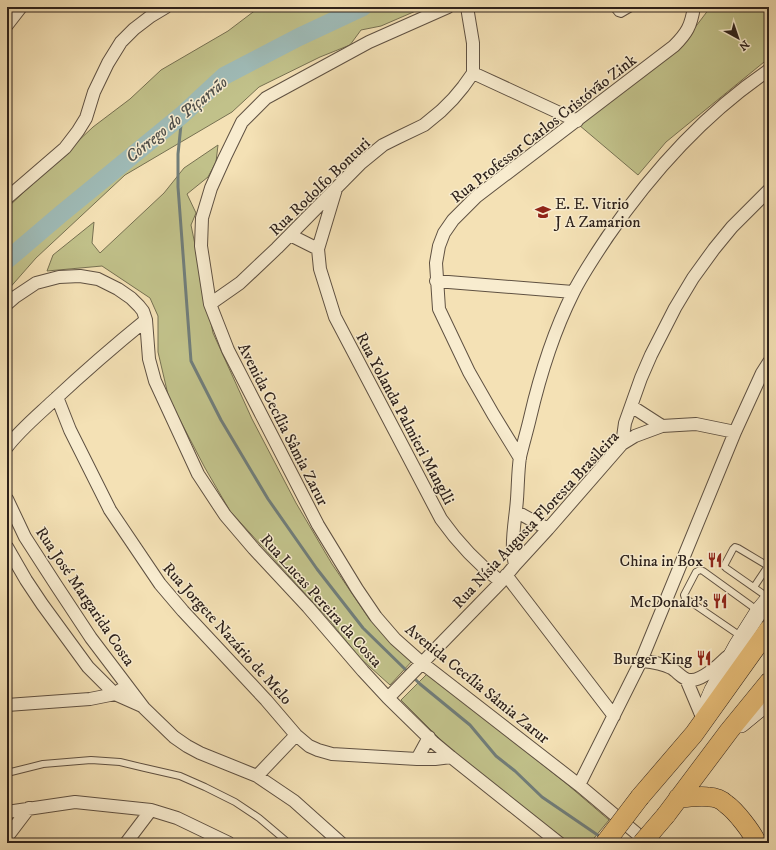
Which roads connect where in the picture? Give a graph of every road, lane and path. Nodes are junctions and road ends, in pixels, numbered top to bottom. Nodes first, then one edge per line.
1 (166, 7) edge
2 (448, 7) edge
3 (467, 7) edge
4 (613, 7) edge
5 (633, 7) edge
6 (694, 7) edge
7 (769, 70) edge
8 (473, 73) junction
9 (577, 121) junction
10 (336, 189) junction
11 (769, 190) edge
12 (7, 198) edge
13 (290, 235) junction
14 (318, 249) junction
15 (436, 281) junction
16 (573, 292) junction
17 (7, 304) edge
18 (210, 304) junction
19 (146, 320) junction
20 (769, 362) edge
21 (57, 397) junction
22 (631, 406) junction
23 (662, 426) junction
24 (735, 432) junction
25 (8, 444) edge
26 (622, 444) junction
27 (520, 458) junction
28 (7, 499) edge
29 (517, 512) junction
30 (548, 530) junction
31 (7, 548) edge
32 (515, 565) junction
33 (768, 567) edge
34 (504, 578) junction
35 (754, 587) junction
36 (766, 603) edge
37 (769, 629) edge
38 (740, 642) junction
39 (640, 661) junction
40 (419, 666) junction
41 (686, 679) junction
42 (769, 682) edge
43 (126, 684) junction
44 (115, 694) junction
45 (388, 698) junction
46 (769, 702) edge
47 (7, 705) edge
48 (144, 708) junction
49 (769, 713) edge
50 (614, 716) junction
51 (702, 717) junction
52 (747, 719) junction
53 (729, 731) junction
54 (694, 734) junction
55 (296, 735) junction
56 (429, 737) junction
57 (451, 757) junction
58 (418, 759) junction
59 (7, 773) edge
60 (257, 776) junction
61 (579, 785) junction
62 (678, 798) junction
63 (29, 808) junction
64 (151, 810) junction
65 (7, 812) edge
66 (7, 837) edge
67 (544, 838) edge
68 (286, 842) edge
69 (126, 843) edge
70 (228, 843) edge
71 (292, 843) edge
72 (341, 843) edge
73 (559, 843) edge
74 (605, 843) edge
75 (642, 843) edge
76 (648, 843) edge
77 (757, 843) edge

1 - 12 street
2 - 18 street, Avenida Cecília Sâmia Zarur
3 - 8 street
4 - 5 lane
6 - 9 street, Rua Professor Carlos Cristóvão Zink
7 - 16 street
8 - 9 street
8 - 10 street, Rua Rodolfo Bonturi
9 - 15 street, Rua Professor Carlos Cristóvão Zink
10 - 13 street, Rua Rodolfo Bonturi
10 - 14 street, Rua Yolanda Palmieri Manglli
11 - 22 street
13 - 14 street
13 - 18 street, Rua Rodolfo Bonturi
14 - 34 street, Rua Yolanda Palmieri Manglli
15 - 16 street
15 - 27 street, Rua Professor Carlos Cristóvão Zink
16 - 27 street
17 - 19 street
18 - 40 street, Avenida Cecília Sâmia Zarur
19 - 21 street
19 - 45 street, Rua Lucas Pereira da Costa
20 - 24 street
21 - 25 street
21 - 55 street, Rua Jorgete Nazário de Melo
22 - 23 street
22 - 26 street
23 - 24 street, Rua Nísia Augusta Floresta Brasileira
23 - 26 street, Rua Nísia Augusta Floresta Brasileira
24 - 39 street
26 - 30 street, Rua Nísia Augusta Floresta Brasileira
27 - 29 street
28 - 43 street, Rua José Margarida Costa
29 - 30 street
29 - 32 street
30 - 32 street, Rua Nísia Augusta Floresta Brasileira
31 - 44 street, Rua José Margarida Costa
32 - 34 street, Rua Nísia Augusta Floresta Brasileira
33 - 35 lane
33 - 35 lane
34 - 40 street, Rua Nísia Augusta Floresta Brasileira
34 - 50 street, Rua Yolanda Palmieri Manglli
35 - 36 lane
36 - 38 main road
36 - 38 lane
37 - 54 main road
38 - 41 street
38 - 51 main road
39 - 41 street
39 - 50 street
40 - 45 street, Rua Nísia Augusta Floresta Brasileira
40 - 61 street, Avenida Cecília Sâmia Zarur
41 - 51 street
42 - 53 main road
43 - 44 street
43 - 48 street, Rua José Margarida Costa
44 - 47 street
44 - 48 street, Rua José Margarida Costa
45 - 56 street, Rua Lucas Pereira da Costa
46 - 52 main road
48 - 60 street, Rua José Margarida Costa
49 - 52 main road
50 - 61 street
51 - 54 main road
52 - 53 main road
53 - 62 main road
54 - 74 main road, bridge
55 - 58 street, Rua Jorgete Nazário de Melo
55 - 60 street
56 - 57 street, Rua Lucas Pereira da Costa
56 - 58 street
57 - 58 street, Rua Jorgete Nazário de Melo
57 - 67 street, Rua Lucas Pereira da Costa
59 - 68 lane
60 - 72 street, Rua José Margarida Costa
61 - 76 street, Avenida Cecília Sâmia Zarur
62 - 75 main road, bridge
62 - 77 main road
63 - 64 street
63 - 65 street
63 - 66 street
64 - 69 street
64 - 70 street
67 - 73 street, Rua Lucas Pereira da Costa
68 - 71 lane

